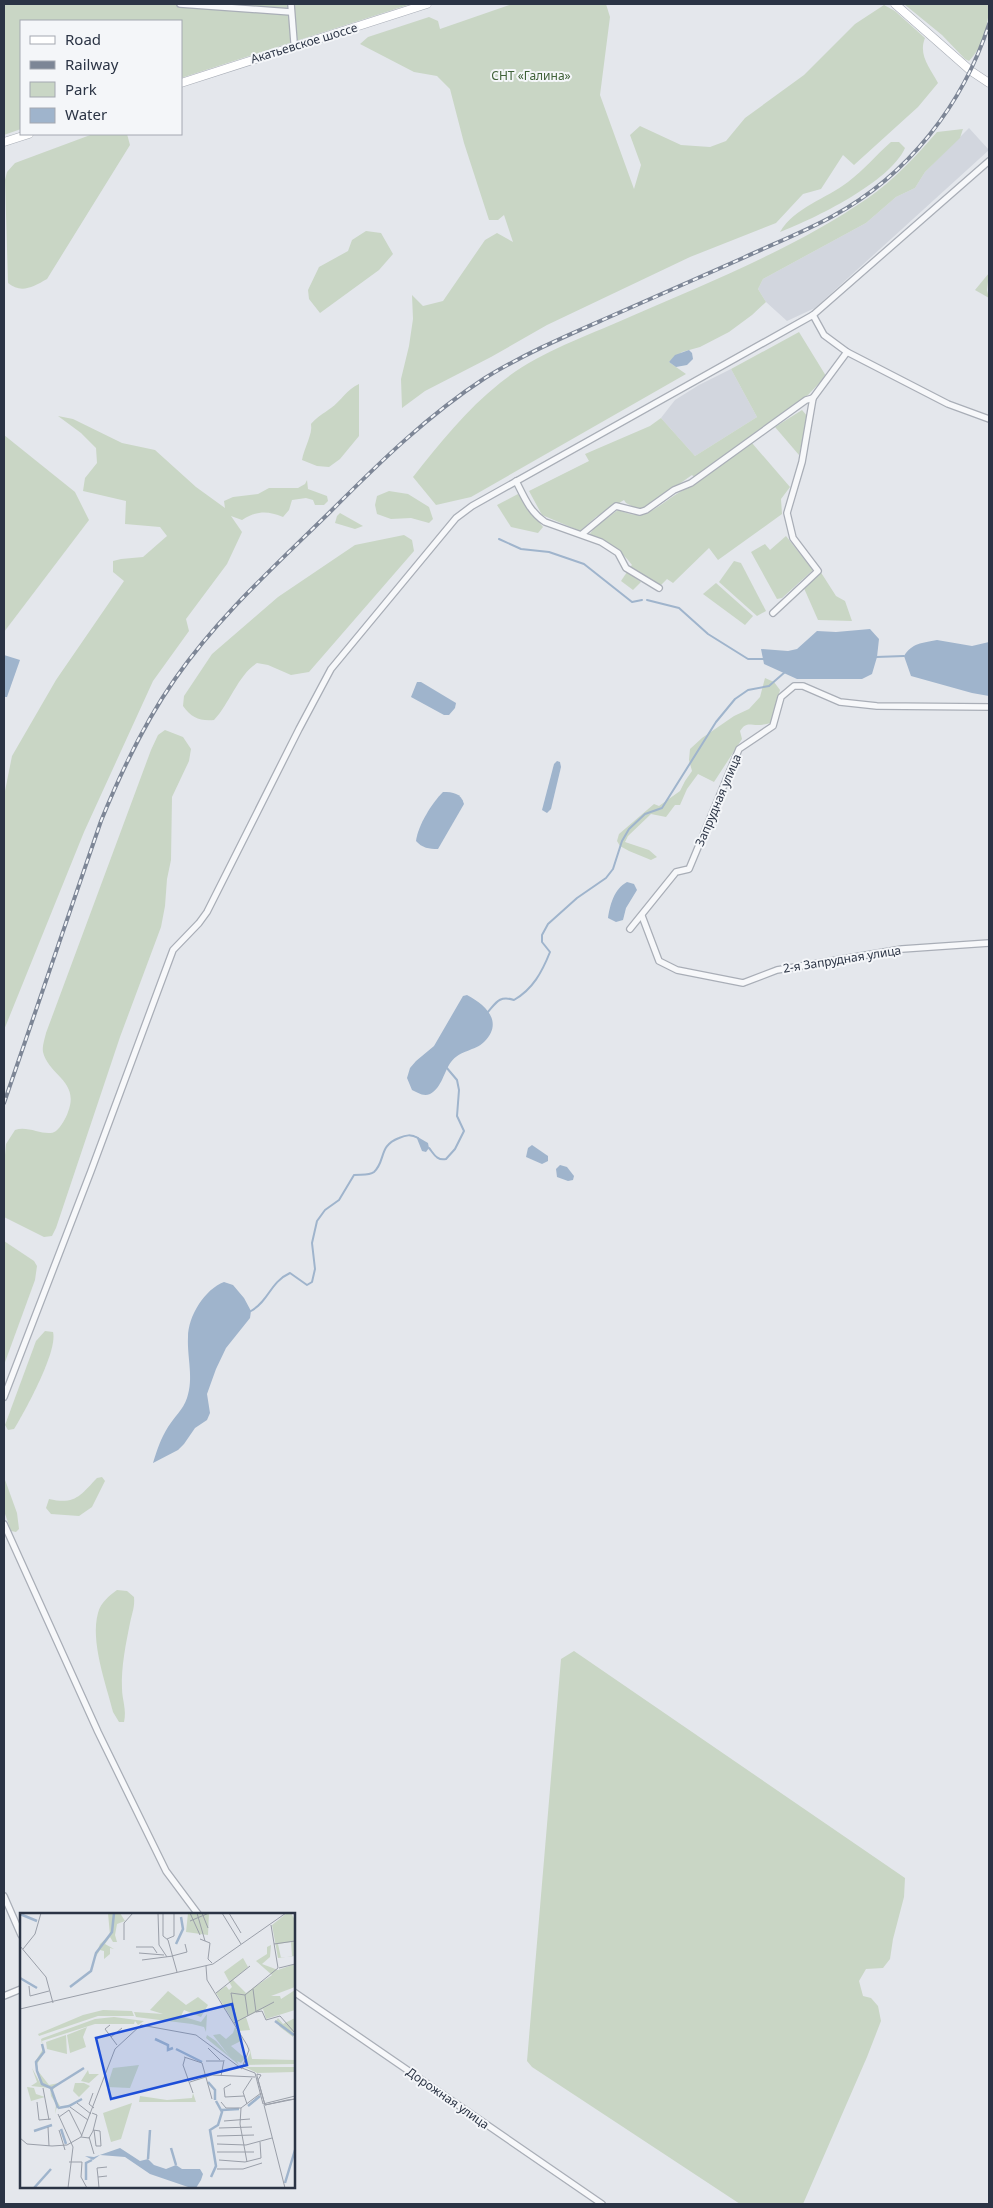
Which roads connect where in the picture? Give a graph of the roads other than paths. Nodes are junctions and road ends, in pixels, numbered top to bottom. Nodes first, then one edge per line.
1 (180, 4) edge
2 (291, 4) edge
3 (427, 4) edge
4 (895, 4) edge
5 (291, 12) junction
6 (294, 42) dead end
7 (182, 83) edge
8 (989, 83) edge
9 (26, 135) edge
10 (4, 142) edge
11 (989, 161) edge
12 (813, 315) junction
13 (847, 352) junction
14 (813, 398) junction
15 (989, 419) edge
16 (516, 481) junction
17 (582, 534) junction
18 (658, 588) dead end
19 (773, 613) dead end
20 (989, 707) edge
21 (642, 916) junction
22 (630, 929) dead end
23 (989, 942) edge
24 (4, 1397) edge
25 (4, 1524) edge
26 (4, 1896) edge
27 (197, 1913) edge
28 (20, 1933) edge
29 (20, 1989) edge
30 (295, 1993) edge
31 (4, 1996) edge
32 (602, 2204) edge

1 - 5 street
2 - 5 street
3 - 7 main road, Акатьевское шоссе
4 - 8 main road
5 - 6 street
9 - 10 main road
11 - 12 street
12 - 13 street
12 - 16 street
13 - 14 street
13 - 15 street
14 - 17 street
14 - 19 street
16 - 17 street
16 - 24 street
17 - 18 street
20 - 21 street, Запрудная улица
21 - 22 street, Запрудная улица
21 - 23 street, 2-я Запрудная улица
25 - 27 street
26 - 28 street
29 - 31 street
30 - 32 street, Дорожная улица

